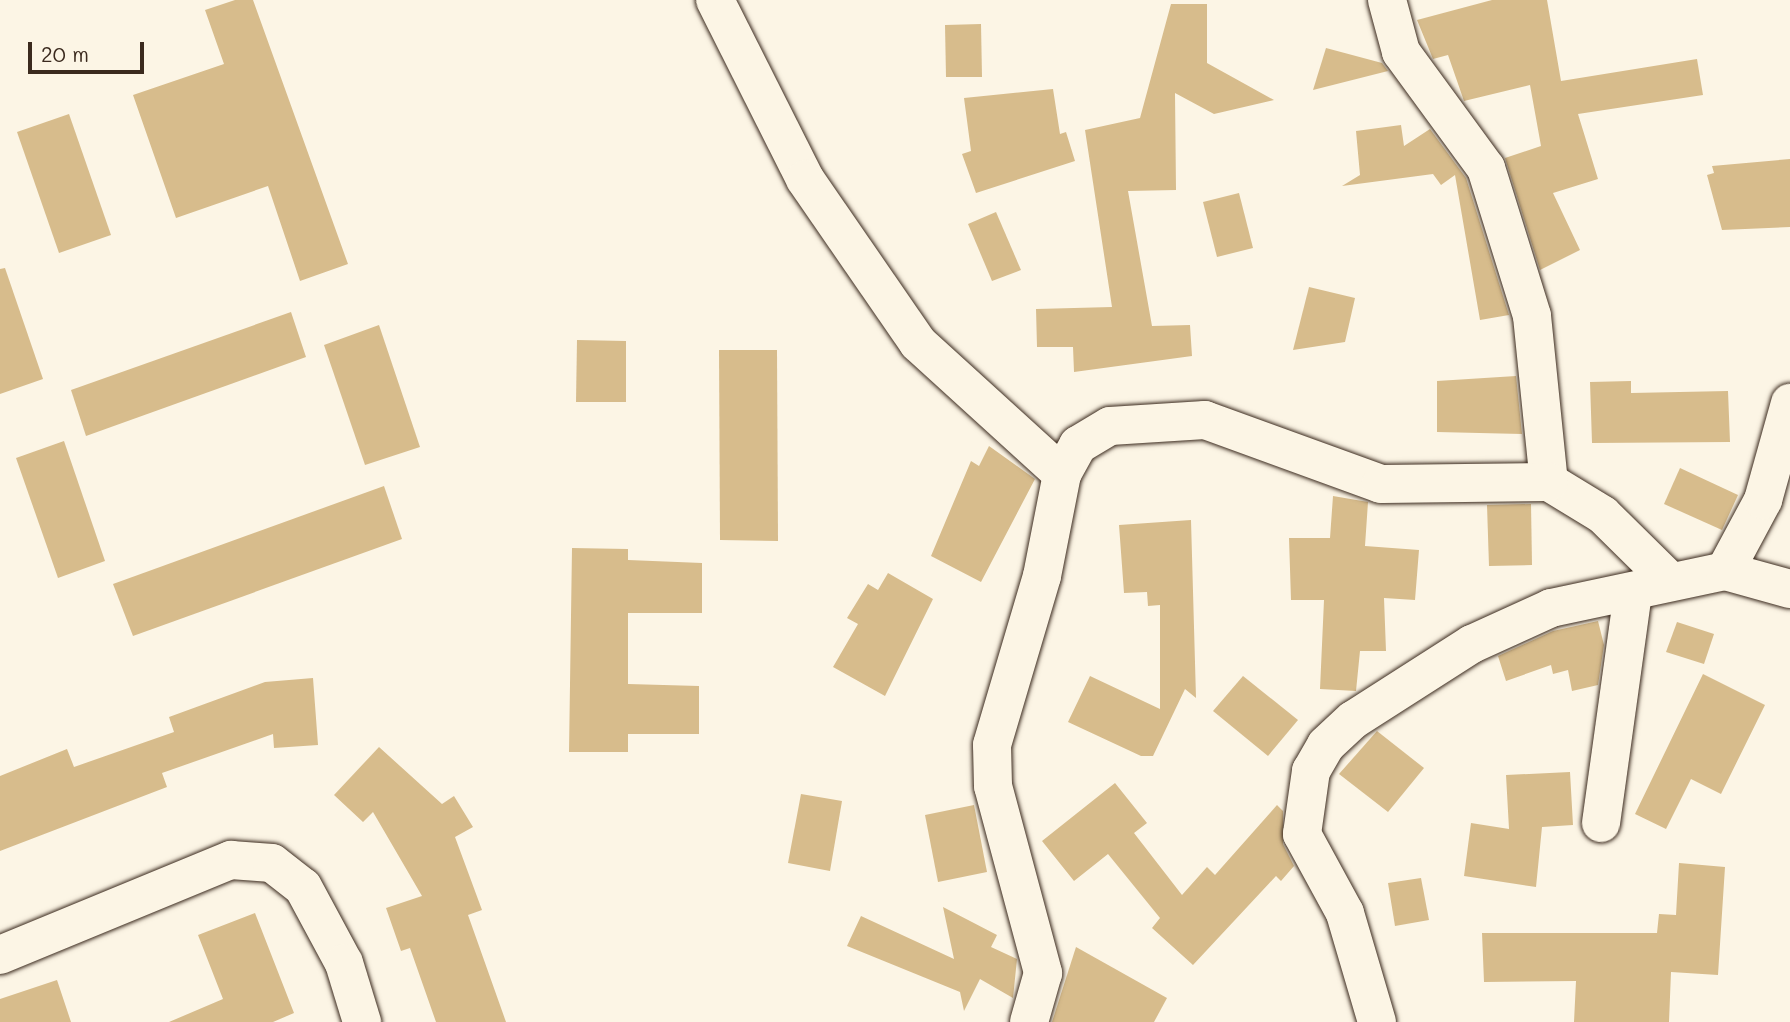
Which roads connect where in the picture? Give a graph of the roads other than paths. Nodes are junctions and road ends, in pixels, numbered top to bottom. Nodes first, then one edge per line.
1 (715, 0) edge
2 (1387, 0) edge
3 (1790, 403) edge
4 (1062, 474) junction
5 (1549, 482) junction
6 (1725, 571) junction
7 (1670, 581) junction
8 (1790, 589) edge
9 (1633, 593) junction
10 (1601, 823) dead end
11 (0, 955) edge
12 (362, 1022) edge
13 (1029, 1022) edge
14 (1377, 1022) edge

1 - 4 street
2 - 5 street
3 - 6 street
4 - 5 street
4 - 13 street
5 - 7 street
6 - 7 street
6 - 8 street
7 - 9 street
9 - 10 street
9 - 14 street
11 - 12 street

